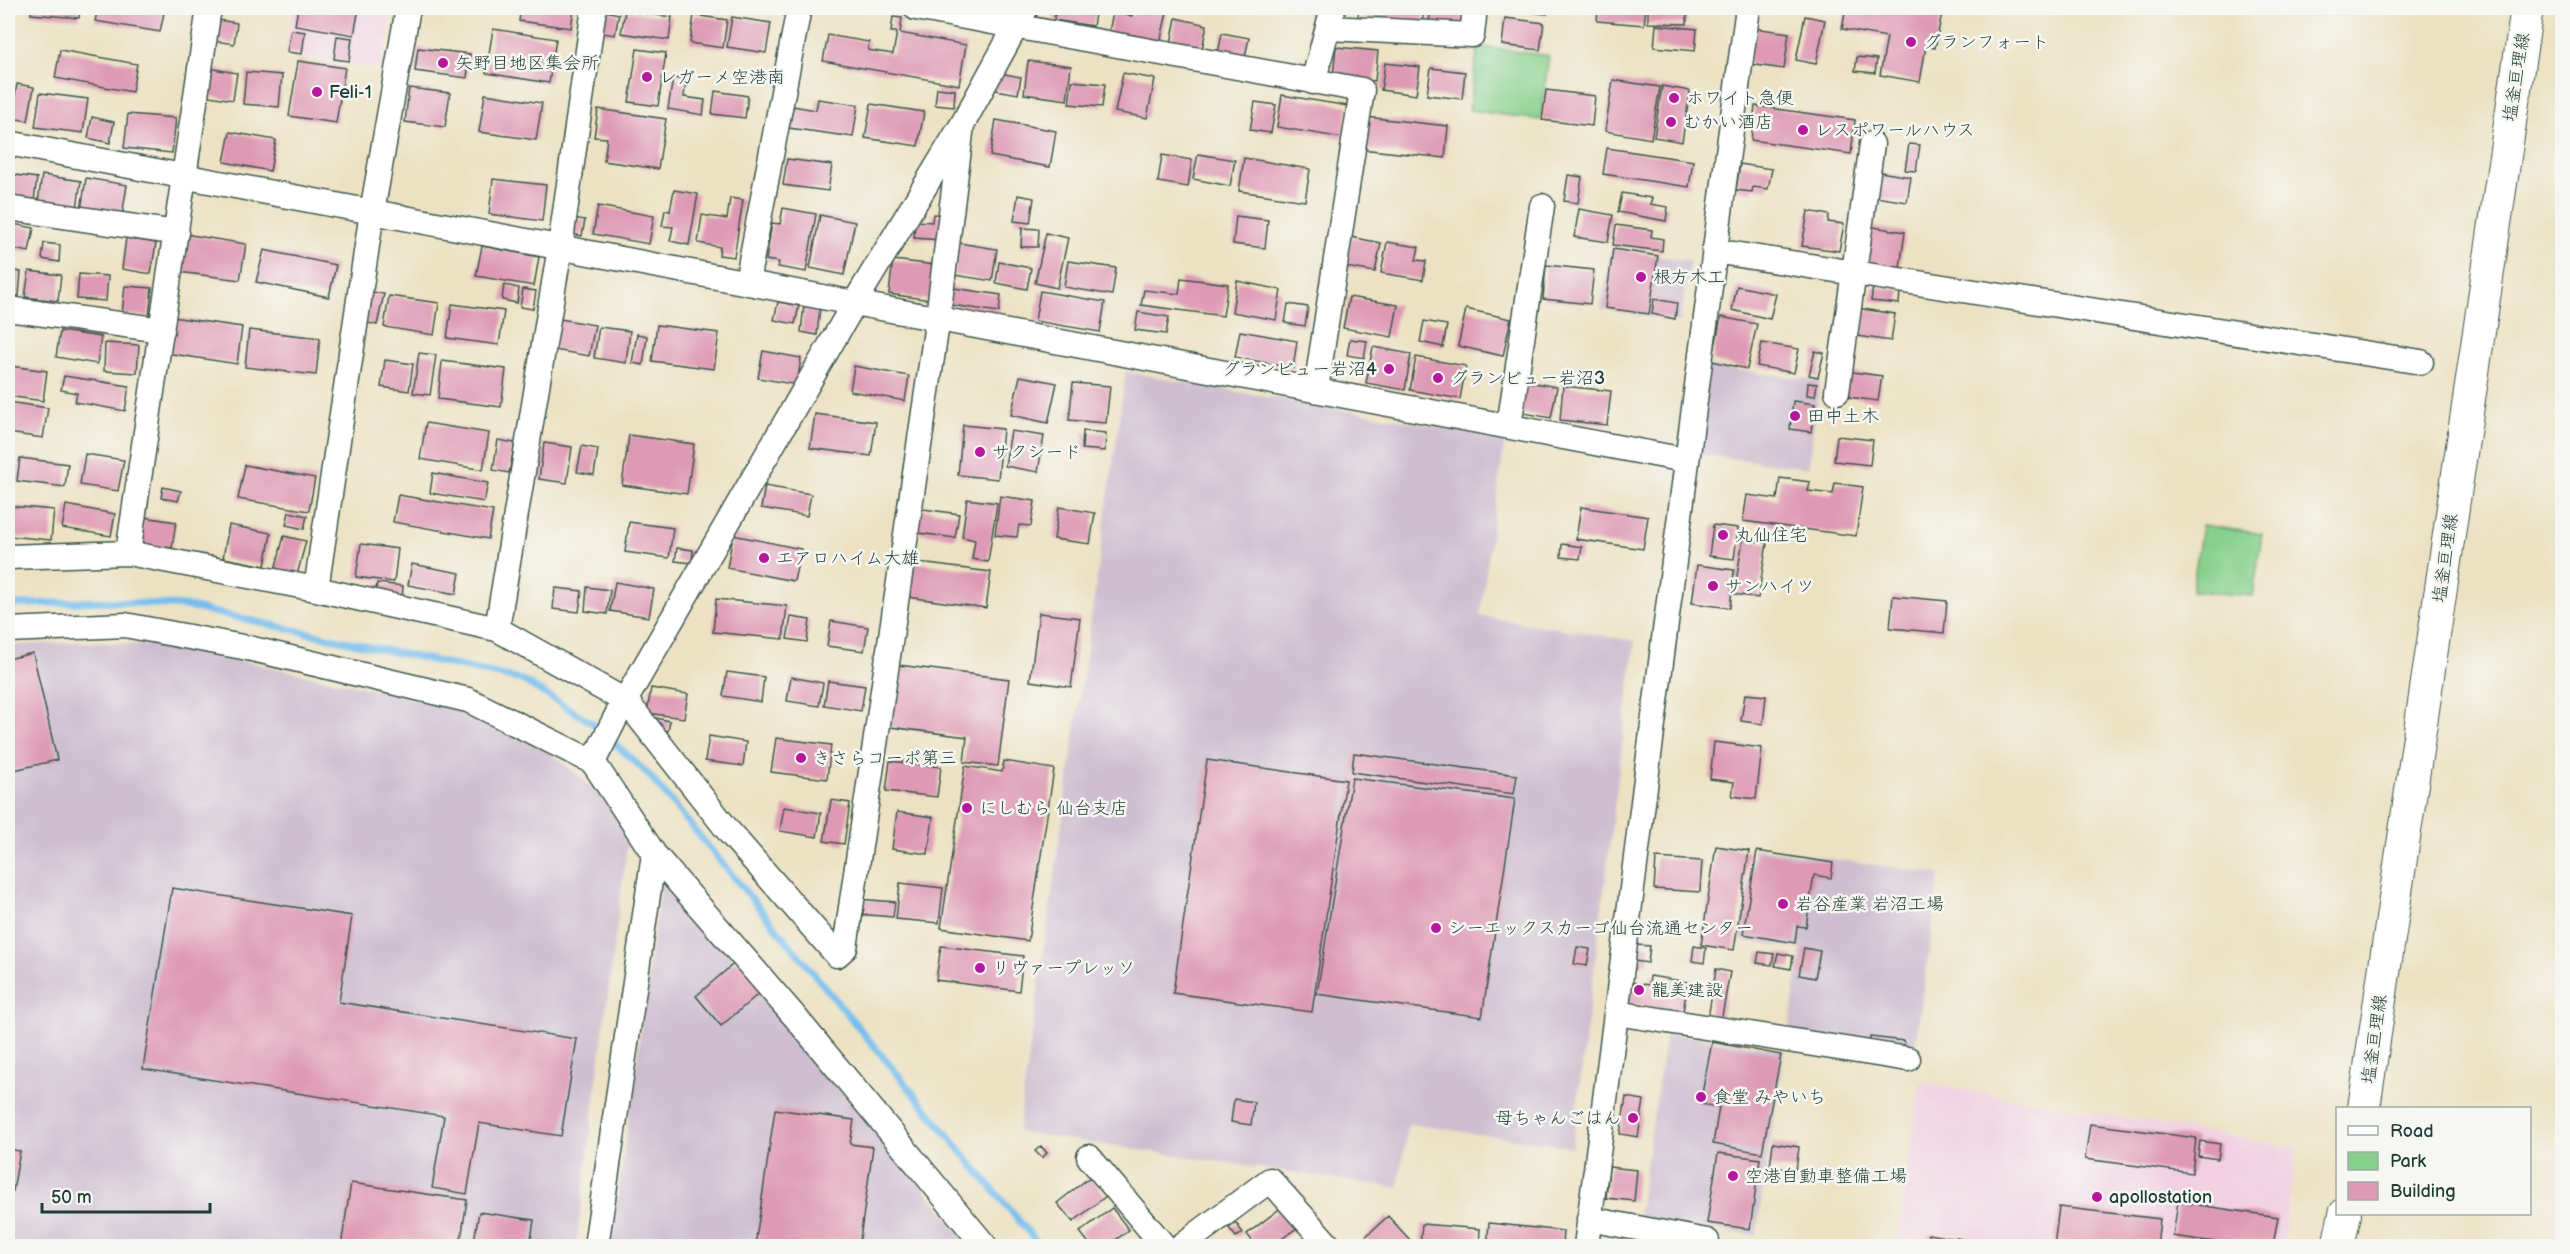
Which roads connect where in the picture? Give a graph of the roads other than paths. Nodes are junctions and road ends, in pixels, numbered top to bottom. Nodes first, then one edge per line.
1 (209, 8) edge
2 (408, 8) edge
3 (594, 8) edge
4 (799, 8) edge
5 (916, 8) edge
6 (1475, 8) edge
7 (1748, 8) edge
8 (2527, 8) edge
9 (1020, 17) edge
10 (1331, 18) edge
11 (1313, 82) junction
12 (962, 125) junction
13 (8, 143) edge
14 (1872, 144) dead end
15 (185, 176) junction
16 (1542, 206) dead end
17 (8, 208) edge
18 (372, 212) junction
19 (177, 233) junction
20 (560, 246) junction
21 (1714, 251) junction
22 (1854, 272) junction
23 (747, 282) junction
24 (855, 303) junction
25 (8, 309) edge
26 (938, 317) junction
27 (162, 330) junction
28 (2421, 362) dead end
29 (1316, 389) junction
30 (1836, 392) dead end
31 (1509, 426) junction
32 (1685, 460) junction
33 (128, 553) junction
34 (8, 557) edge
35 (316, 590) junction
36 (496, 629) junction
37 (8, 630) edge
38 (622, 707) junction
39 (593, 762) junction
40 (654, 854) junction
41 (1616, 1013) junction
42 (1908, 1059) dead end
43 (2364, 1107) edge
44 (1089, 1157) dead end
45 (2345, 1215) edge
46 (1589, 1219) junction
47 (596, 1246) edge
48 (985, 1246) edge
49 (1164, 1246) edge
50 (1181, 1246) edge
51 (1329, 1246) edge
52 (1586, 1246) edge
53 (1707, 1246) edge
54 (2338, 1246) edge

1 - 15 street
2 - 18 street
3 - 20 street
4 - 23 street
5 - 9 street
6 - 10 street
7 - 21 street
8 - 43 main road, 塩釜亘理線
9 - 11 street
9 - 12 street
10 - 11 street
11 - 29 street
12 - 24 street
12 - 26 street
13 - 15 street
14 - 22 street
15 - 18 street
15 - 19 street
16 - 31 street
17 - 19 street
18 - 20 street
18 - 35 street
19 - 27 street
20 - 23 street
20 - 36 street
21 - 22 street
21 - 32 street
22 - 28 street
22 - 30 street
23 - 24 street
24 - 26 street
24 - 38 street
25 - 27 street
26 - 29 street
26 - 38 street
27 - 33 street
29 - 31 street
31 - 32 street
32 - 41 street
33 - 34 street
33 - 35 street
35 - 36 street
36 - 38 street
37 - 39 street
38 - 39 street
39 - 40 street
40 - 47 street
40 - 48 street
41 - 42 street
41 - 46 street
44 - 49 street
45 - 54 main road
46 - 52 street
46 - 53 street
50 - 51 street

